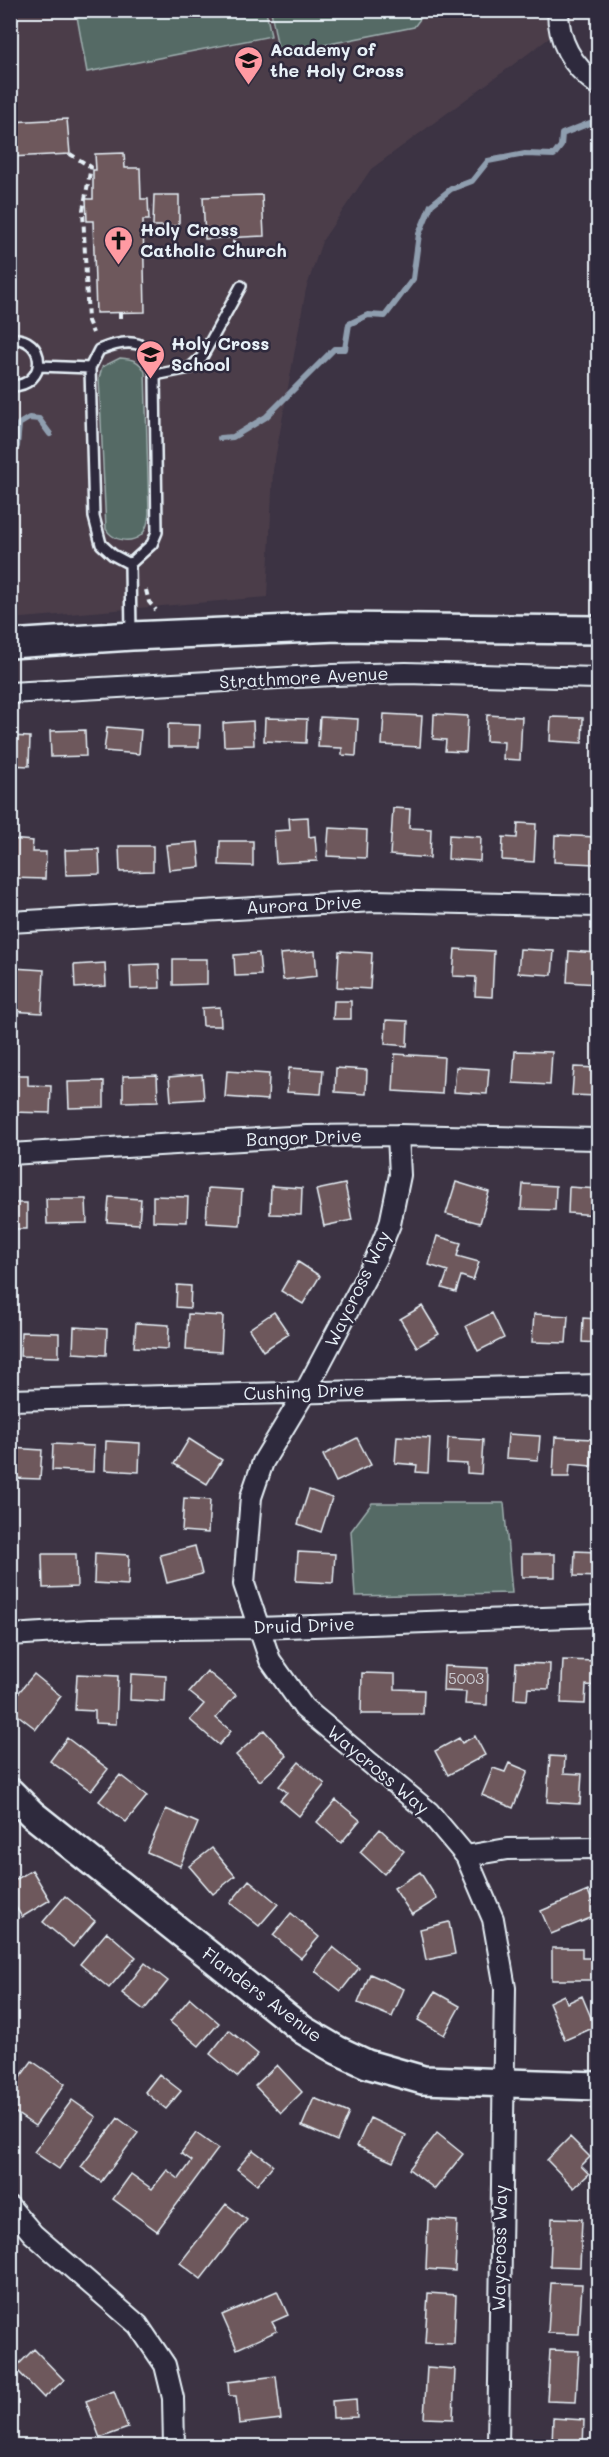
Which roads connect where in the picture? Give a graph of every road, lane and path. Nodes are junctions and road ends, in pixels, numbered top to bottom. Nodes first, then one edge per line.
1 (558, 10) edge
2 (598, 85) edge
3 (70, 154) dead end
4 (234, 237) dead end
5 (234, 257) dead end
6 (241, 286) dead end
7 (120, 312) dead end
8 (120, 321) dead end
9 (93, 333) dead end
10 (10, 339) edge
11 (39, 366) junction
12 (90, 368) junction
13 (155, 375) junction
14 (10, 386) edge
15 (130, 564) junction
16 (146, 590) dead end
17 (156, 610) dead end
18 (598, 630) edge
19 (132, 636) junction
20 (10, 644) edge
21 (598, 678) edge
22 (10, 693) edge
23 (598, 906) edge
24 (10, 922) edge
25 (398, 1135) junction
26 (598, 1139) edge
27 (10, 1154) edge
28 (598, 1385) edge
29 (305, 1392) junction
30 (10, 1400) edge
31 (598, 1616) edge
32 (258, 1629) junction
33 (10, 1635) edge
34 (10, 1792) edge
35 (598, 1848) edge
36 (466, 1856) junction
37 (502, 2084) junction
38 (598, 2086) edge
39 (10, 2207) edge
40 (174, 2446) edge
41 (498, 2446) edge

1 - 2 street
3 - 9 path
4 - 5 path
6 - 13 lane
7 - 8 path
10 - 11 lane
11 - 12 lane
11 - 14 lane
12 - 13 lane
12 - 15 lane
13 - 15 lane
15 - 19 lane
16 - 17 path
18 - 19 street
19 - 20 street
21 - 22 street, Strathmore Avenue
23 - 24 street, Aurora Drive
25 - 26 street, Bangor Drive
25 - 27 street, Bangor Drive
25 - 29 street, Waycross Way
28 - 29 street, Cushing Drive
29 - 30 street, Cushing Drive
29 - 32 street, Waycross Way
31 - 32 street, Druid Drive
32 - 33 street, Druid Drive
32 - 36 street, Waycross Way
34 - 37 street, Flanders Avenue
35 - 36 street
36 - 37 street, Waycross Way
37 - 38 street, Flanders Avenue
37 - 41 street, Waycross Way
39 - 40 street

